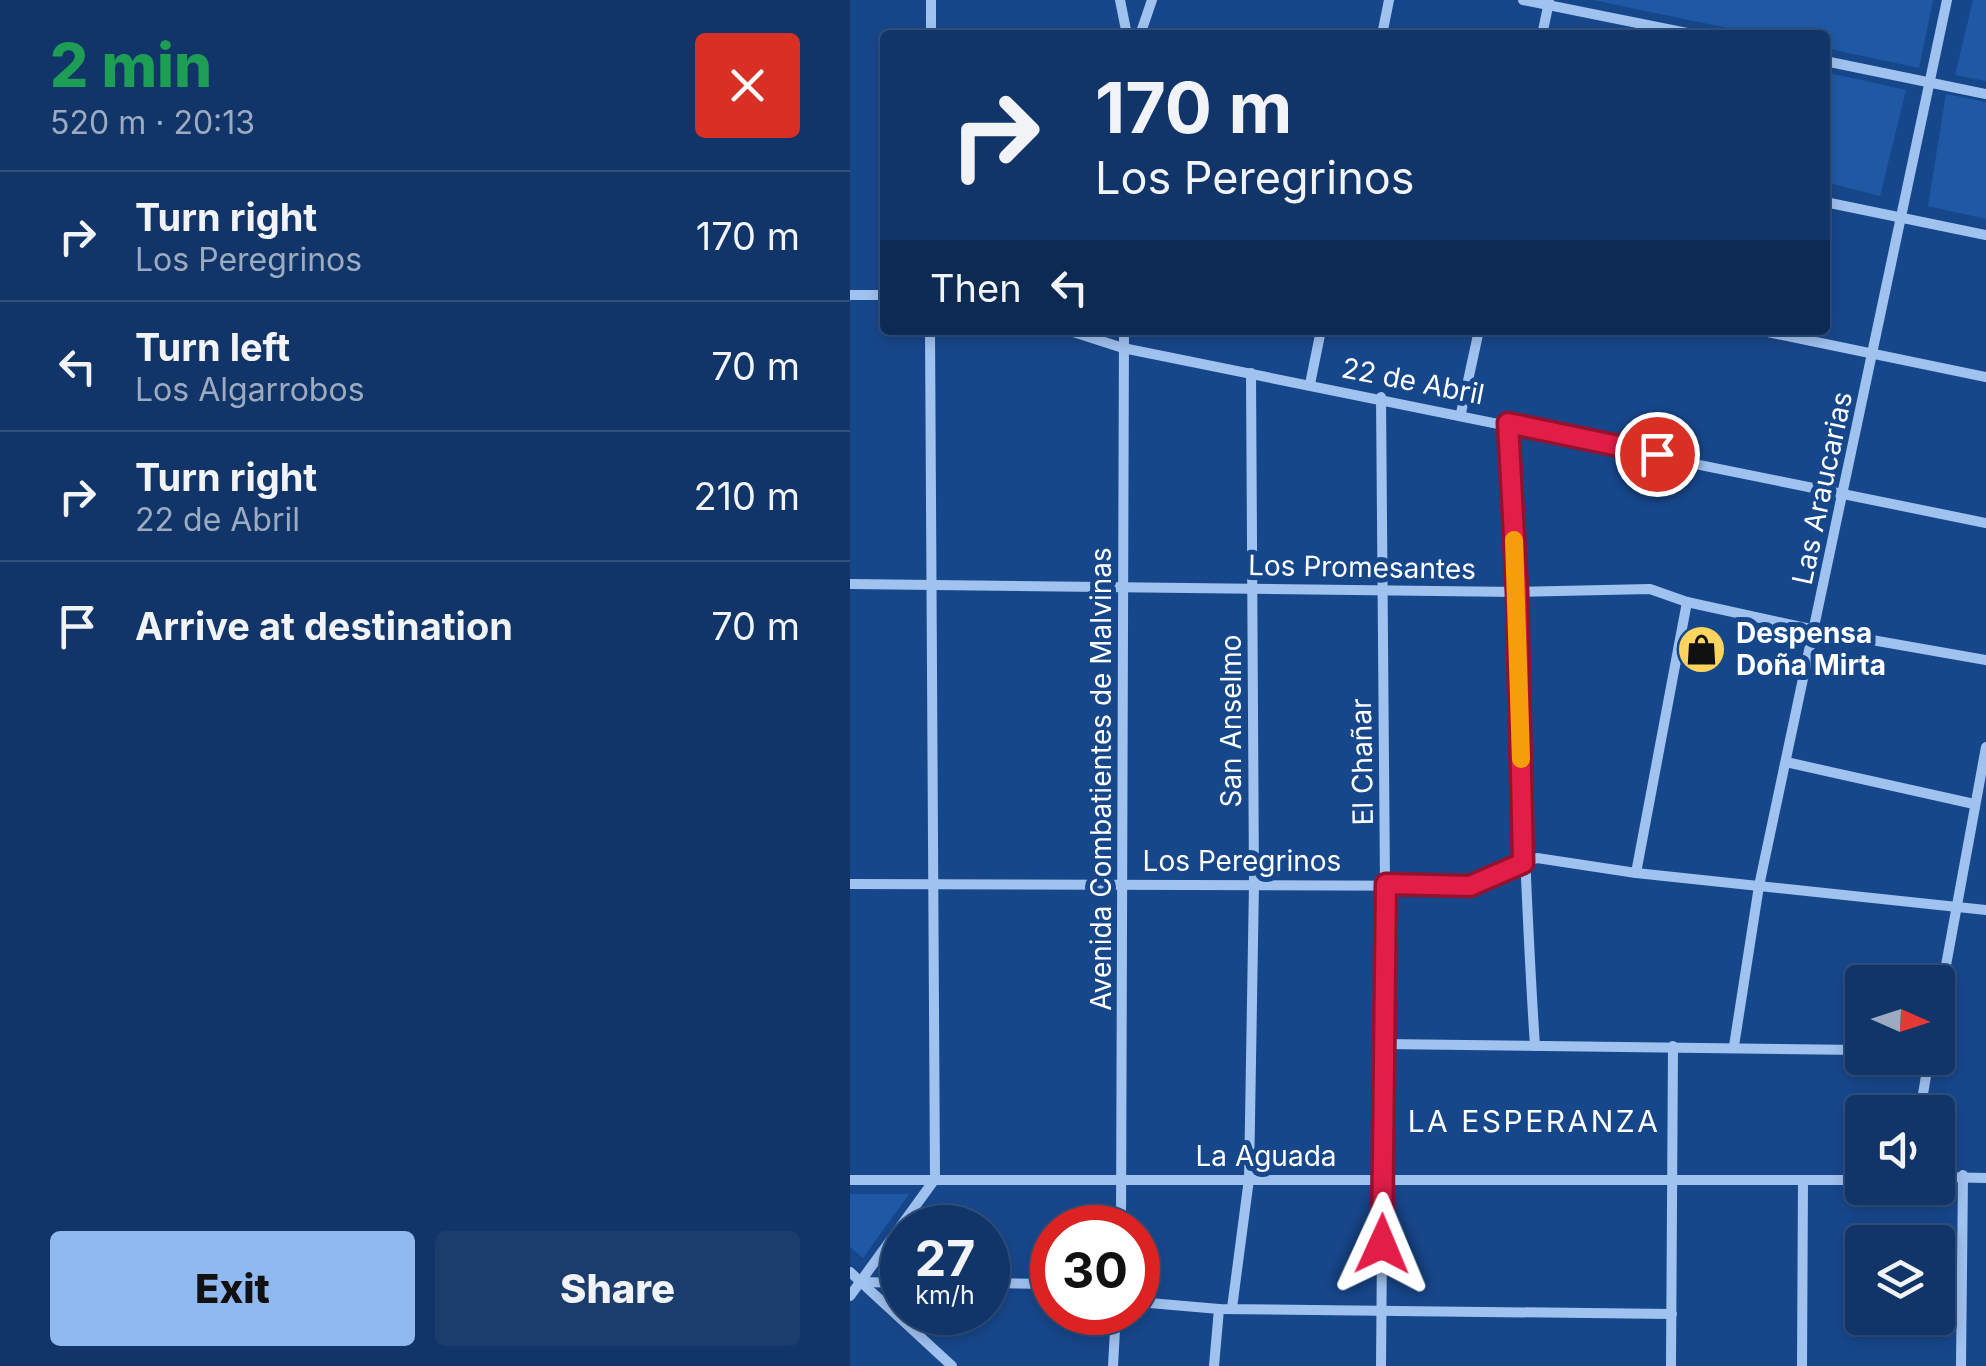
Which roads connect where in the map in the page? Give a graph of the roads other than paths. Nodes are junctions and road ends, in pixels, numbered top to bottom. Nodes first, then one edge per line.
1 (931, 0) edge
2 (1120, 0) edge
3 (1152, 0) edge
4 (1389, 0) edge
5 (1523, 0) edge
6 (1947, 0) edge
7 (1549, 2) edge
8 (931, 30) edge
9 (1126, 30) edge
10 (1142, 30) edge
11 (1383, 30) edge
12 (1543, 30) edge
13 (1675, 30) edge
14 (1830, 62) edge
15 (1930, 82) junction
16 (1986, 94) edge
17 (1830, 203) edge
18 (1902, 218) junction
19 (1986, 235) edge
20 (850, 295) edge
21 (880, 295) edge
22 (930, 335) edge
23 (1082, 335) edge
24 (1123, 335) edge
25 (1320, 335) edge
26 (1478, 335) edge
27 (1782, 335) edge
28 (1122, 348) junction
29 (1873, 354) junction
30 (1251, 373) junction
31 (1986, 377) edge
32 (1310, 384) junction
33 (1381, 397) junction
34 (1461, 413) junction
35 (1508, 423) junction
36 (1844, 494) junction
37 (1986, 523) edge
38 (850, 584) edge
39 (931, 584) junction
40 (1254, 588) junction
41 (1123, 589) junction
42 (1383, 589) junction
43 (1517, 592) junction
44 (1686, 602) junction
45 (1815, 630) junction
46 (1986, 660) edge
47 (1986, 746) edge
48 (1786, 762) junction
49 (1983, 780) edge
50 (1974, 804) junction
51 (1523, 863) junction
52 (1636, 873) junction
53 (1254, 883) junction
54 (850, 884) edge
55 (932, 884) junction
56 (1123, 884) junction
57 (1386, 884) junction
58 (1759, 886) junction
59 (1956, 904) junction
60 (1986, 910) edge
61 (1946, 965) edge
62 (1383, 1044) junction
63 (1535, 1046) junction
64 (1673, 1046) junction
65 (1734, 1046) junction
66 (1845, 1049) edge
67 (1963, 1175) junction
68 (1955, 1176) edge
69 (1124, 1178) junction
70 (1383, 1178) junction
71 (1986, 1178) edge
72 (935, 1179) junction
73 (1248, 1179) junction
74 (850, 1180) edge
75 (1672, 1180) junction
76 (1803, 1180) junction
77 (1845, 1180) edge
78 (1122, 1205) edge
79 (850, 1272) edge
80 (862, 1282) junction
81 (880, 1282) edge
82 (850, 1296) edge
83 (1160, 1304) edge
84 (1219, 1308) junction
85 (1232, 1308) junction
86 (1382, 1311) junction
87 (1672, 1314) junction
88 (1114, 1335) edge
89 (945, 1364) edge
90 (1112, 1366) edge
91 (1214, 1366) edge
92 (1381, 1366) edge
93 (1671, 1366) edge
94 (1802, 1366) edge
95 (1961, 1366) edge

1 - 8 street
2 - 9 street
3 - 10 street
4 - 11 street
5 - 7 street
6 - 15 street, Las Araucarias
7 - 12 street
7 - 13 street
14 - 15 street
15 - 16 street
15 - 18 street, Las Araucarias
17 - 18 street
18 - 19 street
18 - 29 street, Las Araucarias
20 - 21 street
22 - 39 street
23 - 28 street, 22 de Abril
24 - 28 street, Avenida Combatientes de Malvinas
25 - 32 street
26 - 34 street
27 - 29 street
28 - 30 street, 22 de Abril
28 - 41 street, Avenida Combatientes de Malvinas
29 - 31 street
29 - 36 street, Las Araucarias
30 - 32 street, 22 de Abril
30 - 40 street, San Anselmo
32 - 33 street, 22 de Abril
33 - 34 street, 22 de Abril
33 - 42 street, El Chañar
34 - 35 street, 22 de Abril
35 - 36 street, 22 de Abril
35 - 43 street
36 - 37 street, 22 de Abril
36 - 45 street, Las Araucarias
38 - 39 street, Los Promesantes
39 - 41 street, Los Promesantes
39 - 55 street
40 - 41 street, Los Promesantes
40 - 42 street, Los Promesantes
40 - 53 street, San Anselmo
41 - 56 street, Avenida Combatientes de Malvinas
42 - 43 street, Los Promesantes
42 - 57 street, El Chañar
43 - 44 street, Los Promesantes
43 - 51 street
44 - 45 street, Los Promesantes
44 - 52 street
45 - 46 street, Los Promesantes
45 - 48 street, Las Araucarias
47 - 49 street
48 - 50 street
48 - 58 street, Las Araucarias
49 - 50 street
50 - 59 street
51 - 52 street, Los Peregrinos
51 - 57 street, Los Peregrinos
51 - 63 street
52 - 58 street, Los Peregrinos
53 - 56 street, Los Peregrinos
53 - 57 street, Los Peregrinos
53 - 73 street, San Anselmo
54 - 55 street, Los Peregrinos
55 - 56 street, Los Peregrinos
55 - 72 street
56 - 69 street, Avenida Combatientes de Malvinas
57 - 62 street, El Chañar
58 - 59 street, Los Peregrinos
58 - 65 street, Las Araucarias
59 - 60 street, Los Peregrinos
59 - 61 street
62 - 63 street
62 - 70 street, El Chañar
63 - 64 street
64 - 65 street
64 - 75 street
65 - 66 street
67 - 68 street
67 - 71 street
67 - 95 street
69 - 72 street, La Aguada
69 - 73 street, La Aguada
69 - 78 street, Avenida Combatientes de Malvinas
70 - 73 street, La Aguada
70 - 75 street, La Aguada
70 - 86 street, El Chañar
72 - 74 street, La Aguada
72 - 80 street
73 - 85 street, San Anselmo
75 - 76 street, La Aguada
75 - 87 street
76 - 77 street, La Aguada
76 - 94 street
79 - 80 street
80 - 81 street
80 - 82 street
80 - 89 street
83 - 84 street
84 - 85 street
84 - 91 street
85 - 86 street
86 - 87 street
86 - 92 street, El Chañar
87 - 93 street
88 - 90 street

